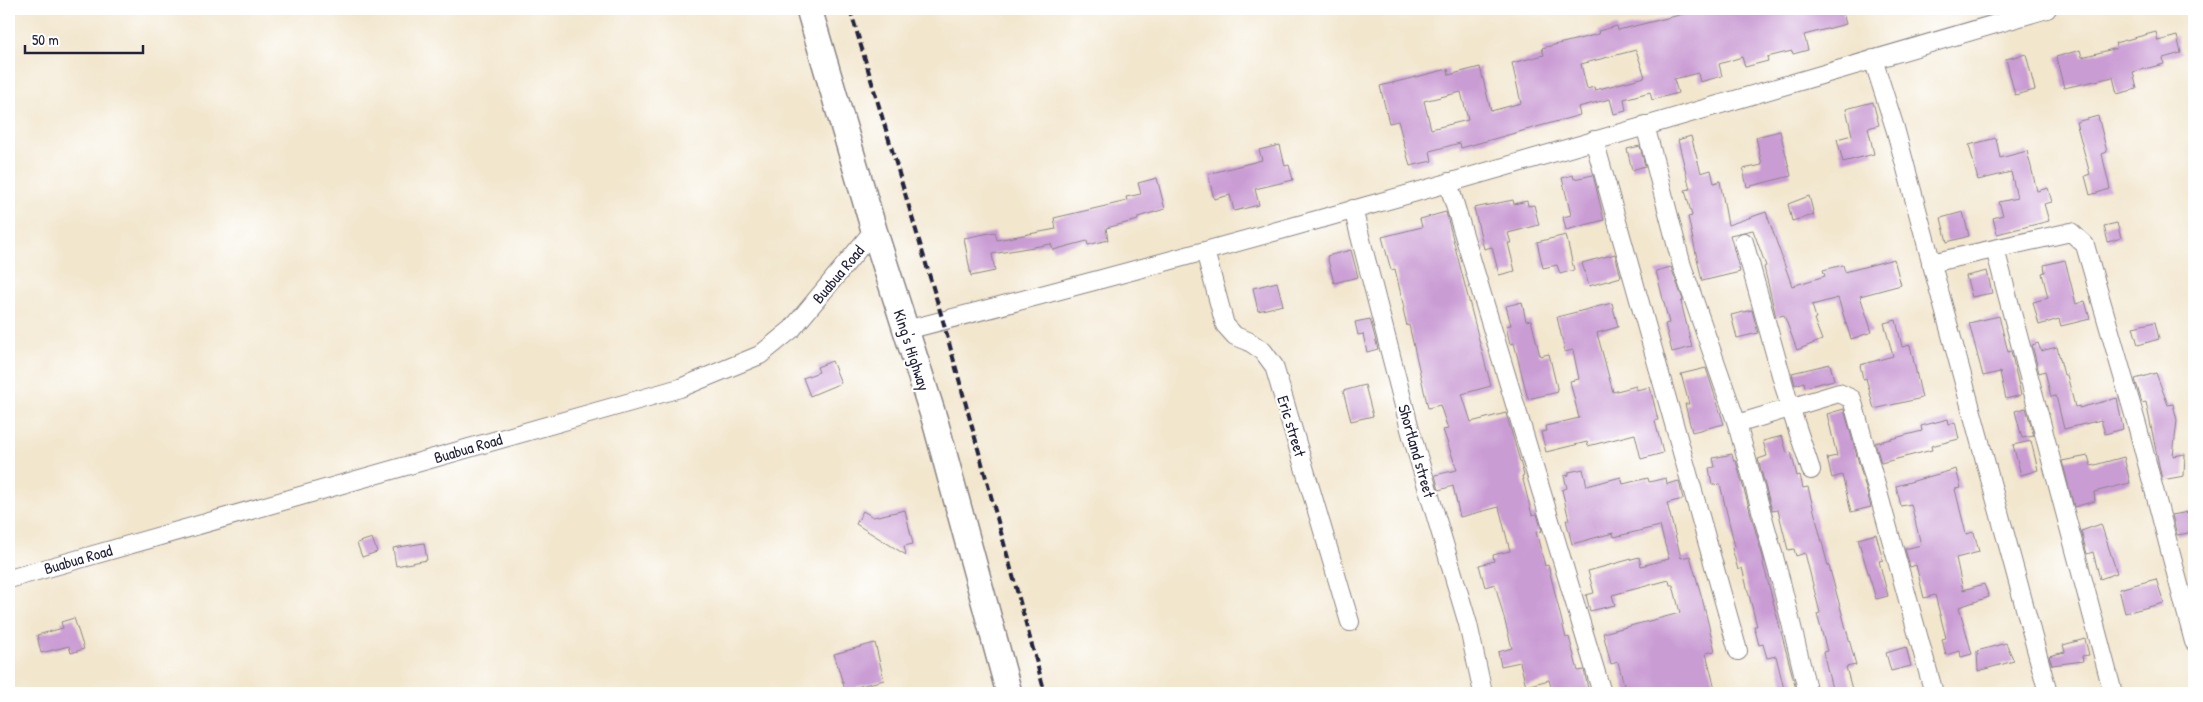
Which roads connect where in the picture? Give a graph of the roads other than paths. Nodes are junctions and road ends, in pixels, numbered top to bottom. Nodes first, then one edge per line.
1 (810, 9) edge
2 (2048, 9) edge
3 (1873, 59) junction
4 (1645, 125) junction
5 (1594, 140) junction
6 (1448, 182) junction
7 (1353, 209) junction
8 (874, 230) junction
9 (1744, 242) dead end
10 (1995, 249) junction
11 (1205, 251) junction
12 (1931, 264) junction
13 (906, 330) junction
14 (1790, 407) junction
15 (1737, 424) junction
16 (1810, 470) dead end
17 (9, 579) edge
18 (1350, 622) dead end
19 (2194, 642) edge
20 (1738, 651) dead end
21 (1009, 693) edge
22 (1483, 693) edge
23 (1602, 693) edge
24 (1808, 693) edge
25 (1934, 693) edge
26 (2048, 693) edge
27 (2113, 693) edge

1 - 8 highway, King's Highway
2 - 3 street
3 - 4 street
3 - 12 street
4 - 5 street
4 - 15 street
5 - 6 street
5 - 20 street
6 - 7 street
6 - 23 street
7 - 11 street
7 - 22 street, Shortland street
8 - 13 highway, King's Highway
8 - 17 street, Buabua Road
9 - 14 street
10 - 12 street
10 - 19 street
10 - 27 street
11 - 13 street
11 - 18 street, Eric street
12 - 26 street
13 - 21 highway, King's Highway
14 - 15 street
14 - 16 street
14 - 25 street
15 - 24 street

